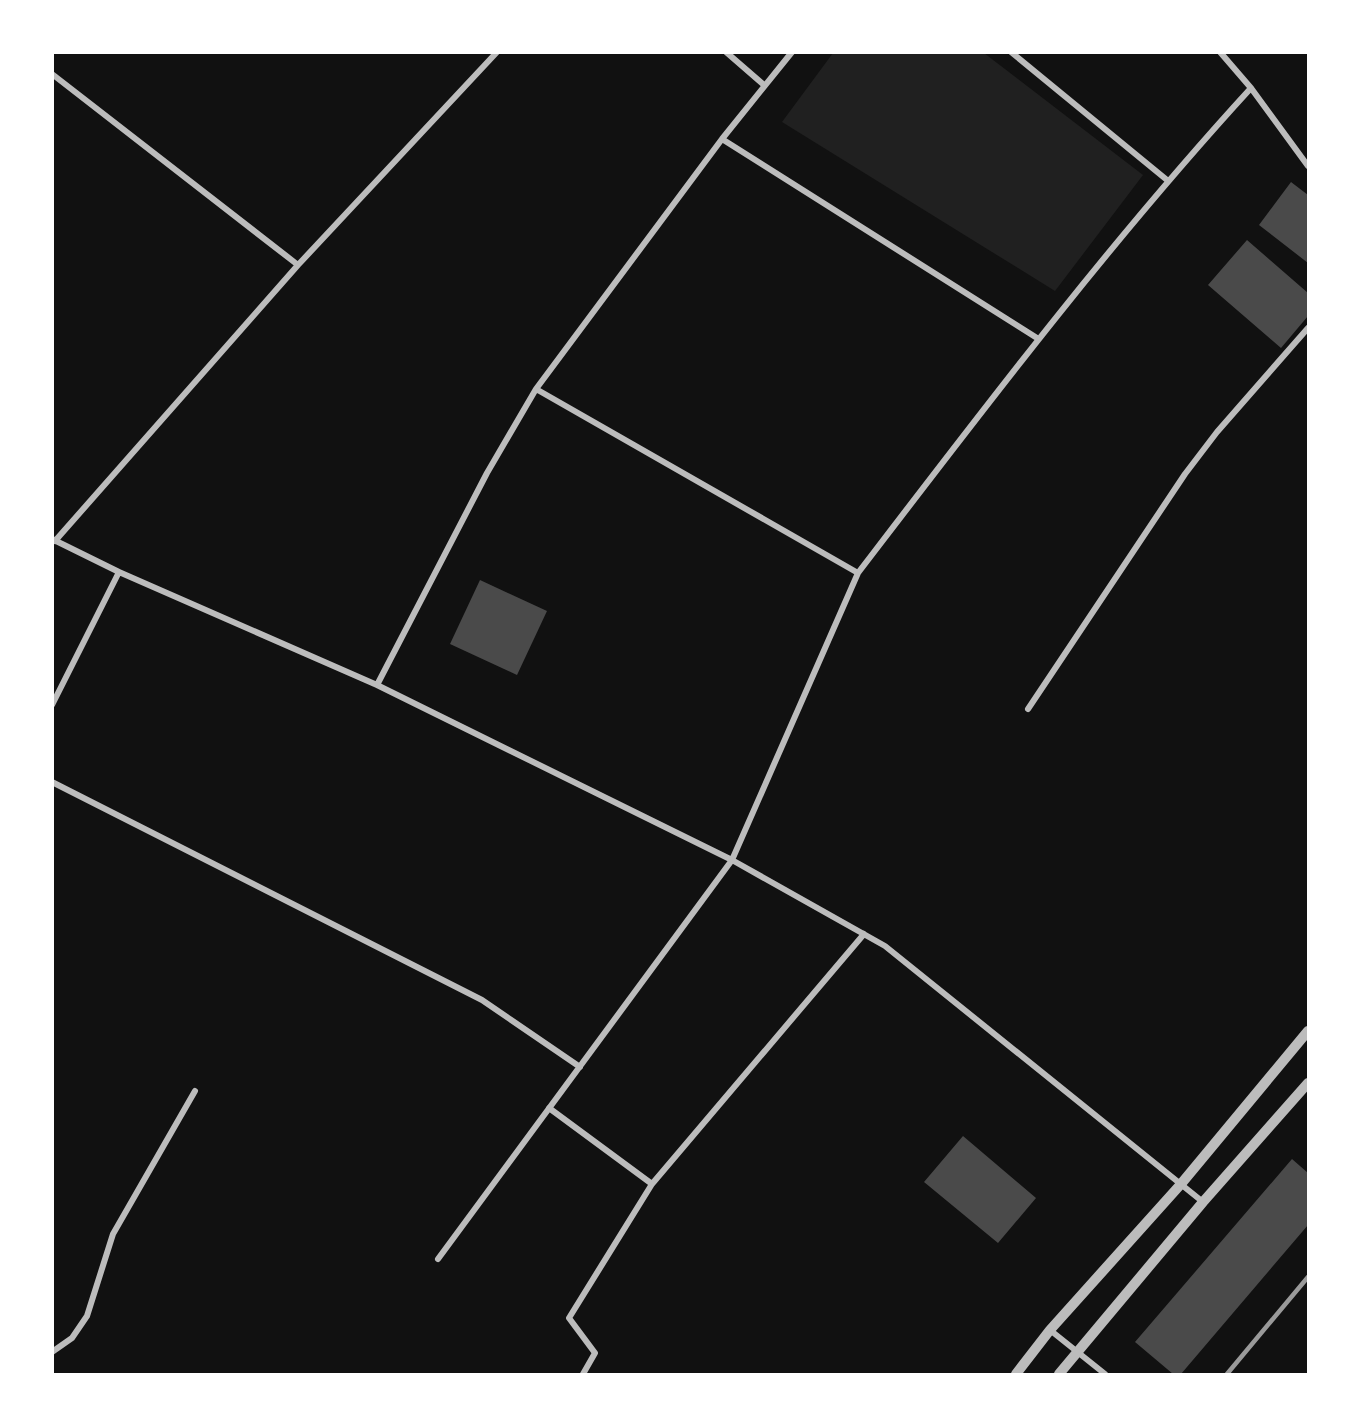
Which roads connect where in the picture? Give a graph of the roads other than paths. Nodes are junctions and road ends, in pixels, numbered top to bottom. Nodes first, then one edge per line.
1 (496, 52) edge
2 (726, 52) edge
3 (792, 52) edge
4 (1011, 52) edge
5 (1220, 52) edge
6 (52, 74) edge
7 (764, 85) junction
8 (1251, 88) junction
9 (722, 139) junction
10 (1308, 166) edge
11 (1167, 180) junction
12 (298, 266) junction
13 (1308, 328) edge
14 (1037, 338) junction
15 (536, 388) junction
16 (54, 540) edge
17 (119, 572) junction
18 (858, 573) junction
19 (377, 685) junction
20 (52, 705) edge
21 (1029, 709) dead end
22 (52, 782) edge
23 (732, 860) junction
24 (864, 934) junction
25 (1308, 1031) edge
26 (580, 1067) junction
27 (1308, 1083) edge
28 (195, 1090) dead end
29 (549, 1108) junction
30 (652, 1184) junction
31 (1180, 1185) junction
32 (1203, 1202) junction
33 (438, 1259) dead end
34 (1050, 1330) junction
35 (52, 1352) edge
36 (1077, 1353) junction
37 (584, 1374) edge
38 (1016, 1374) edge
39 (1059, 1374) edge
40 (1106, 1374) edge

1 - 12 street
2 - 7 street
3 - 7 street
4 - 11 street
5 - 8 street
6 - 12 street
7 - 9 street
8 - 10 street
8 - 11 street
9 - 14 street
9 - 15 street
11 - 14 street
12 - 16 street
13 - 21 street
14 - 18 street
15 - 18 street
15 - 19 street
16 - 17 street
17 - 19 street
17 - 20 street
18 - 23 street
19 - 23 street
22 - 26 street
23 - 24 street
23 - 26 street
24 - 30 street
24 - 31 street
25 - 31 street
26 - 29 street
27 - 32 street
28 - 35 street
29 - 30 street
29 - 33 street
30 - 37 street
31 - 32 street
31 - 34 street
32 - 36 street
34 - 36 street
34 - 38 street
36 - 39 street
36 - 40 street

